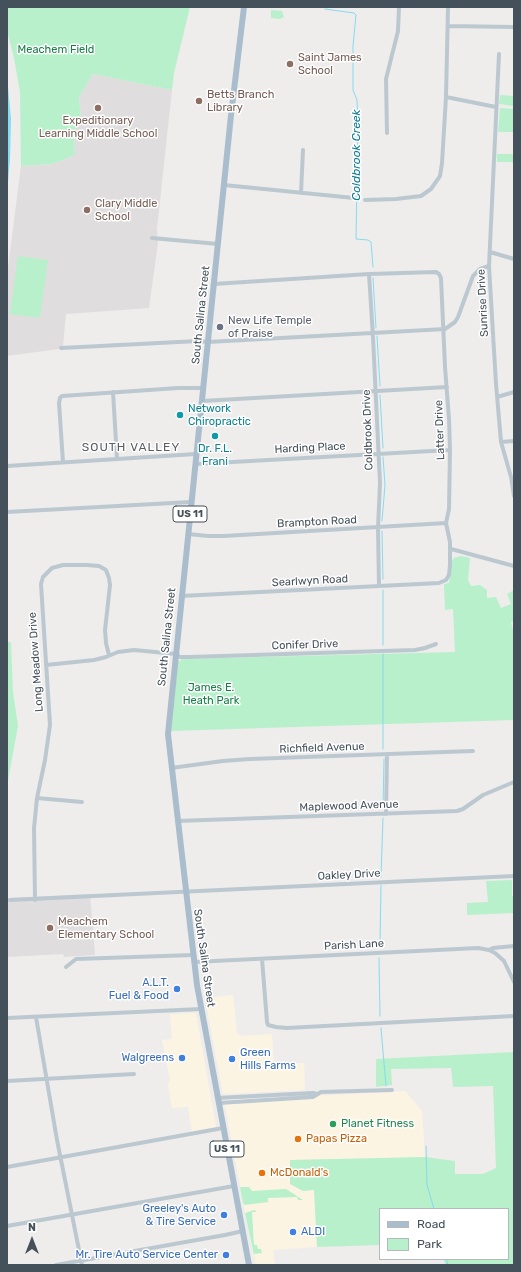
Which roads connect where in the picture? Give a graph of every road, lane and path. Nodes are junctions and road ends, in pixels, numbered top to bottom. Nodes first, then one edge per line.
1 (244, 7) edge
2 (399, 7) edge
3 (448, 7) edge
4 (448, 26) junction
5 (514, 28) edge
6 (500, 54) dead end
7 (446, 97) junction
8 (496, 107) junction
9 (387, 134) dead end
10 (303, 150) dead end
11 (224, 185) junction
12 (301, 193) junction
13 (354, 198) dead end
14 (365, 200) dead end
15 (152, 238) dead end
16 (218, 244) junction
17 (490, 252) junction
18 (514, 259) edge
19 (489, 266) junction
20 (368, 274) junction
21 (214, 284) junction
22 (444, 329) junction
23 (373, 333) junction
24 (208, 342) junction
25 (61, 348) dead end
26 (447, 387) junction
27 (204, 388) junction
28 (113, 392) junction
29 (376, 392) junction
30 (514, 392) edge
31 (497, 397) junction
32 (202, 401) junction
33 (514, 441) edge
34 (501, 442) junction
35 (450, 450) junction
36 (378, 453) junction
37 (196, 454) junction
38 (117, 459) junction
39 (63, 462) junction
40 (196, 464) junction
41 (7, 466) edge
42 (514, 496) edge
43 (191, 502) junction
44 (7, 512) edge
45 (446, 523) junction
46 (378, 528) junction
47 (188, 534) junction
48 (451, 549) junction
49 (514, 566) edge
50 (439, 583) joint
51 (379, 586) junction
52 (182, 596) junction
53 (436, 644) dead end
54 (176, 654) junction
55 (109, 655) junction
56 (46, 664) junction
57 (473, 751) dead end
58 (387, 754) junction
59 (171, 768) junction
60 (514, 782) edge
61 (37, 798) junction
62 (82, 802) dead end
63 (386, 814) junction
64 (177, 821) junction
65 (514, 876) edge
66 (186, 892) junction
67 (10, 900) dead end
68 (35, 900) junction
69 (514, 946) edge
70 (489, 950) junction
71 (193, 954) junction
72 (262, 959) junction
73 (194, 962) junction
74 (66, 967) dead end
75 (514, 982) edge
76 (201, 1009) junction
77 (514, 1016) edge
78 (36, 1017) junction
79 (7, 1018) edge
80 (134, 1074) dead end
81 (46, 1079) junction
82 (7, 1081) edge
83 (392, 1090) dead end
84 (218, 1101) junction
85 (223, 1128) junction
86 (61, 1158) junction
87 (7, 1168) edge
88 (234, 1186) junction
89 (72, 1215) junction
90 (7, 1226) edge
91 (243, 1230) junction
92 (81, 1263) edge
93 (56, 1265) edge
94 (249, 1265) edge

1 - 11 main road, South Salina Street / US 11
2 - 9 street
3 - 4 street
4 - 5 street
4 - 7 street
6 - 8 street, Sunrise Drive
7 - 8 street
7 - 14 street
8 - 17 street, Sunrise Drive
10 - 12 street
11 - 12 street
11 - 16 main road, South Salina Street / US 11
12 - 13 street
15 - 16 street
16 - 21 main road, South Salina Street / US 11
17 - 18 street
17 - 19 street, Sunrise Drive
19 - 22 street
19 - 31 street, Sunrise Drive
20 - 21 street
20 - 22 street, Latter Drive
20 - 23 street, Coldbrook Drive
21 - 24 main road, South Salina Street / US 11
22 - 23 street
22 - 26 street, Latter Drive
23 - 24 street
23 - 29 street, Coldbrook Drive
24 - 25 street
24 - 27 main road, South Salina Street / US 11
26 - 29 street
26 - 35 street, Latter Drive
27 - 28 street
27 - 32 main road, South Salina Street / US 11
28 - 38 street
28 - 39 street
29 - 32 street
29 - 36 street, Coldbrook Drive
30 - 31 street
31 - 34 street, Sunrise Drive
32 - 37 main road, South Salina Street / US 11
33 - 34 street
34 - 42 street, Sunrise Drive
35 - 36 street, Harding Place
35 - 45 street, Latter Drive
36 - 40 street, Harding Place
36 - 46 street, Coldbrook Drive
37 - 38 street
37 - 40 main road, South Salina Street / US 11
38 - 39 street
39 - 41 street
40 - 43 main road, South Salina Street / US 11
43 - 44 street
43 - 47 main road, South Salina Street / US 11
45 - 46 street, Brampton Road
45 - 48 street, Latter Drive
46 - 47 street, Brampton Road
46 - 51 street, Coldbrook Drive
47 - 52 main road, South Salina Street / US 11
48 - 49 street
48 - 50 street, Latter Drive
50 - 51 street, Searlwyn Road
51 - 52 street, Searlwyn Road
52 - 54 main road, South Salina Street / US 11
53 - 54 street, Conifer Drive
54 - 55 street, Conifer Drive
54 - 59 main road, South Salina Street / US 11
55 - 56 street, Conifer Drive
55 - 56 street, Long Meadow Drive
56 - 61 street, Long Meadow Drive
57 - 58 street, Richfield Avenue
58 - 59 street, Richfield Avenue
58 - 63 street
59 - 64 main road, South Salina Street / US 11
60 - 63 street, Maplewood Avenue
61 - 62 street
61 - 68 street, Long Meadow Drive
63 - 64 street, Maplewood Avenue
64 - 66 main road, South Salina Street / US 11
65 - 66 street, Oakley Drive
66 - 68 street, Oakley Drive
66 - 71 main road, South Salina Street / US 11
67 - 68 street, Oakley Drive
69 - 70 street, Parish Lane
70 - 72 street, Parish Lane
70 - 75 street
71 - 73 main road, South Salina Street / US 11
71 - 74 street
72 - 73 street, Parish Lane
72 - 77 street
73 - 76 main road, South Salina Street / US 11
76 - 78 street
76 - 84 main road, South Salina Street / US 11
78 - 79 street
78 - 81 street
80 - 81 street
81 - 82 street
81 - 86 street
83 - 84 street
84 - 85 main road, South Salina Street / US 11
85 - 86 street
85 - 88 main road, South Salina Street / US 11
86 - 87 street
86 - 89 street
88 - 89 street
88 - 91 main road, South Salina Street / US 11
89 - 90 street
89 - 92 street
91 - 92 street
91 - 94 main road, South Salina Street / US 11
92 - 93 street

